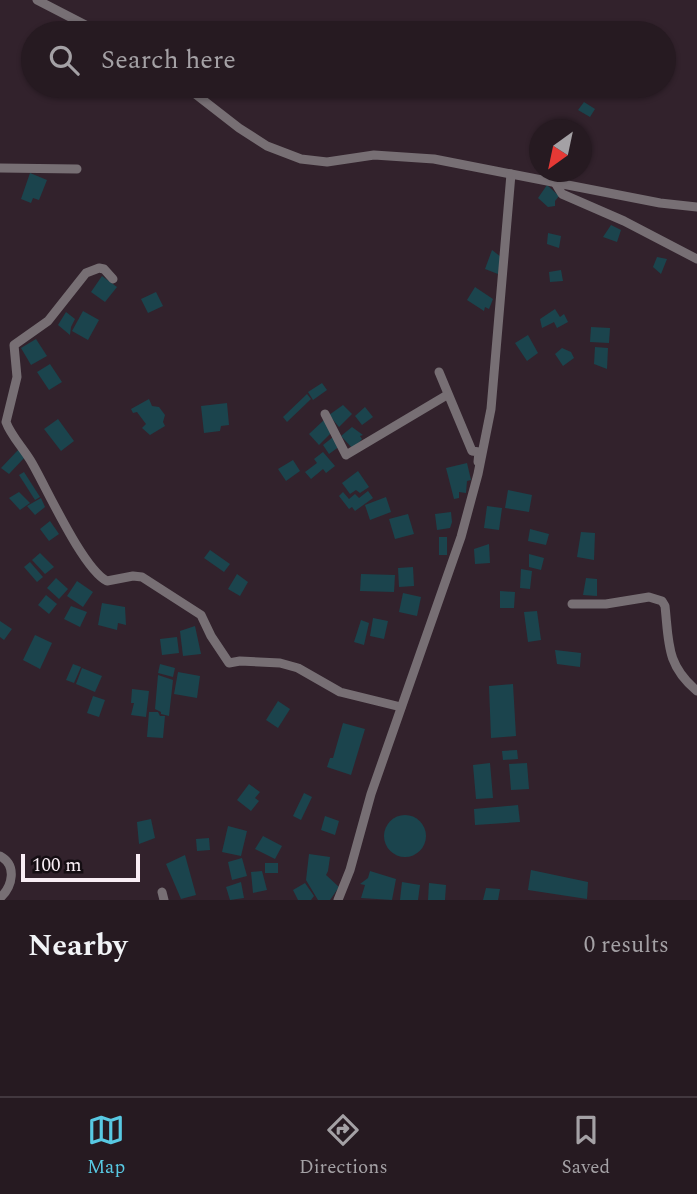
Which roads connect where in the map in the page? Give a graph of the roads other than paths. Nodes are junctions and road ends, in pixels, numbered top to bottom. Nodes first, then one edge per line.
1 (37, 0) edge
2 (78, 21) edge
3 (201, 98) edge
4 (0, 168) edge
5 (77, 169) dead end
6 (511, 174) junction
7 (529, 177) edge
8 (555, 182) edge
9 (559, 182) edge
10 (697, 207) edge
11 (697, 259) edge
12 (113, 279) dead end
13 (439, 372) dead end
14 (447, 395) junction
15 (325, 414) dead end
16 (3, 420) edge
17 (478, 474) junction
18 (572, 604) dead end
19 (697, 691) edge
20 (401, 707) junction
21 (0, 856) edge
22 (0, 898) edge
23 (338, 900) edge

1 - 2 street
3 - 6 street
4 - 5 street
6 - 7 street
6 - 17 street
8 - 11 street
9 - 10 street
12 - 16 street
13 - 14 street
14 - 15 street
14 - 17 street
16 - 20 street
17 - 20 street
18 - 19 street
20 - 23 street
21 - 22 street

